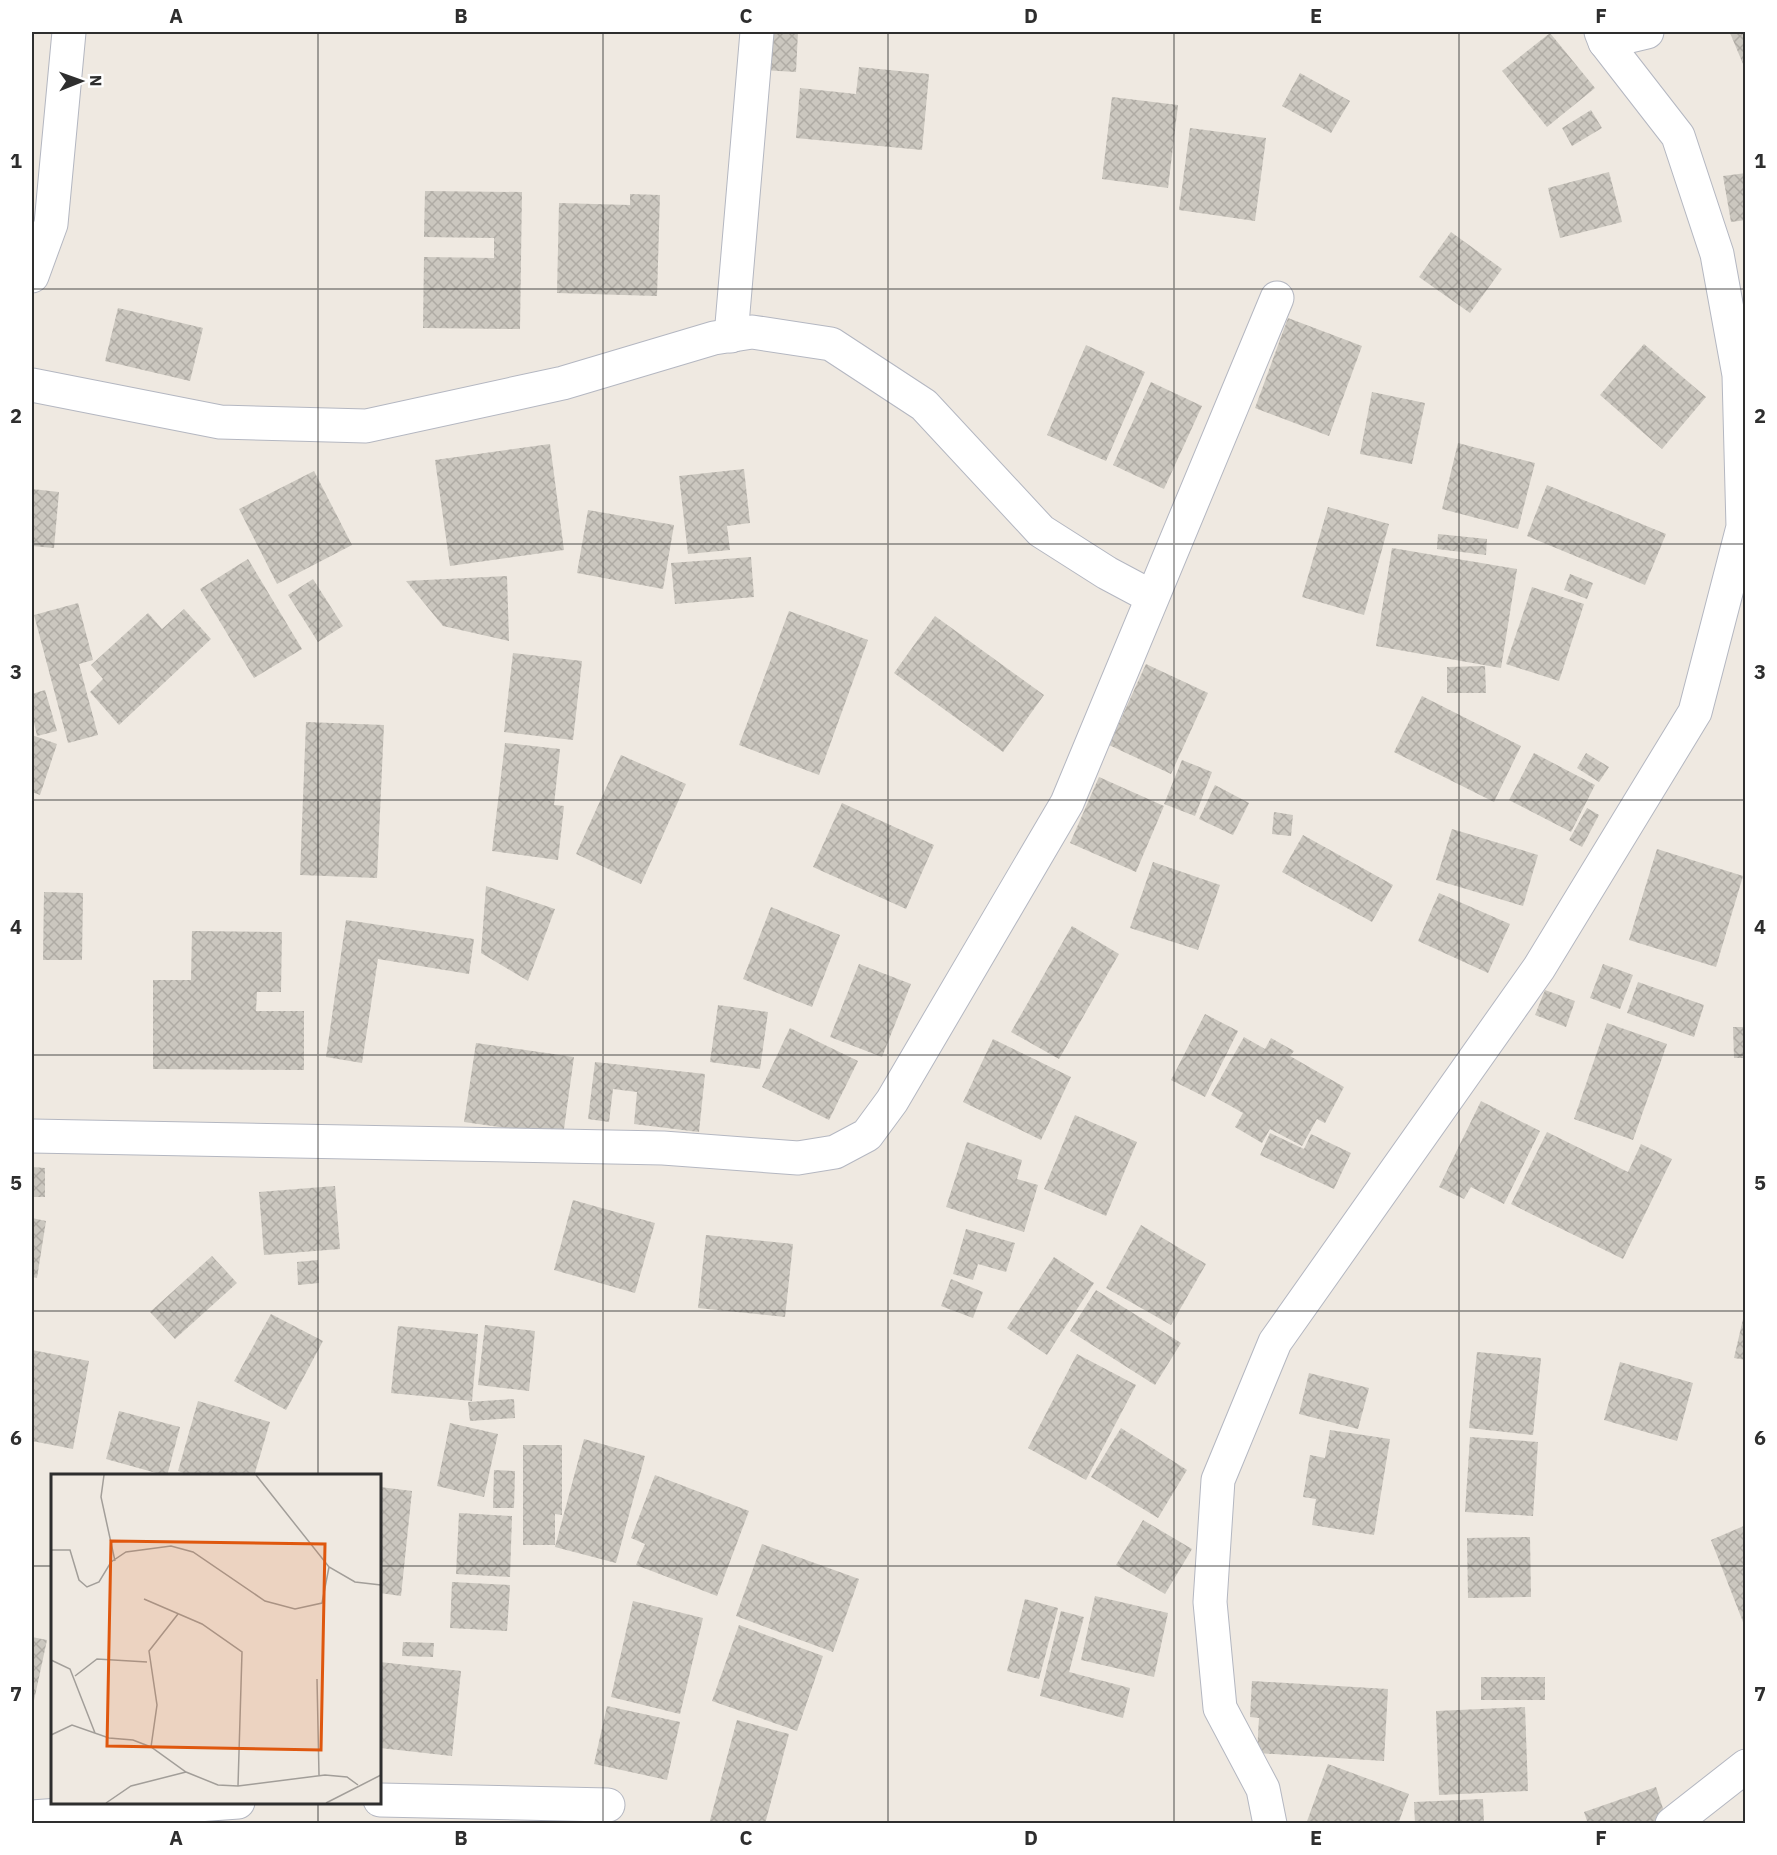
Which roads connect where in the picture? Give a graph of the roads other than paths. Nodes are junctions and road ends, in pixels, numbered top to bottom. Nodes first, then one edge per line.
1 (69, 32) edge
2 (757, 32) edge
3 (1647, 32) edge
4 (1603, 37) edge
5 (32, 276) edge
6 (1277, 298) dead end
7 (731, 336) junction
8 (32, 385) edge
9 (1152, 597) junction
10 (32, 1136) edge
11 (1746, 1766) edge
12 (381, 1800) edge
13 (223, 1804) edge
14 (608, 1805) dead end
15 (32, 1817) edge
16 (1270, 1824) edge
17 (1672, 1824) edge

1 - 5 street
2 - 7 street
3 - 4 street
4 - 16 street
6 - 9 street
7 - 8 street
7 - 9 street
9 - 10 street
11 - 17 street
12 - 14 street
13 - 15 street

